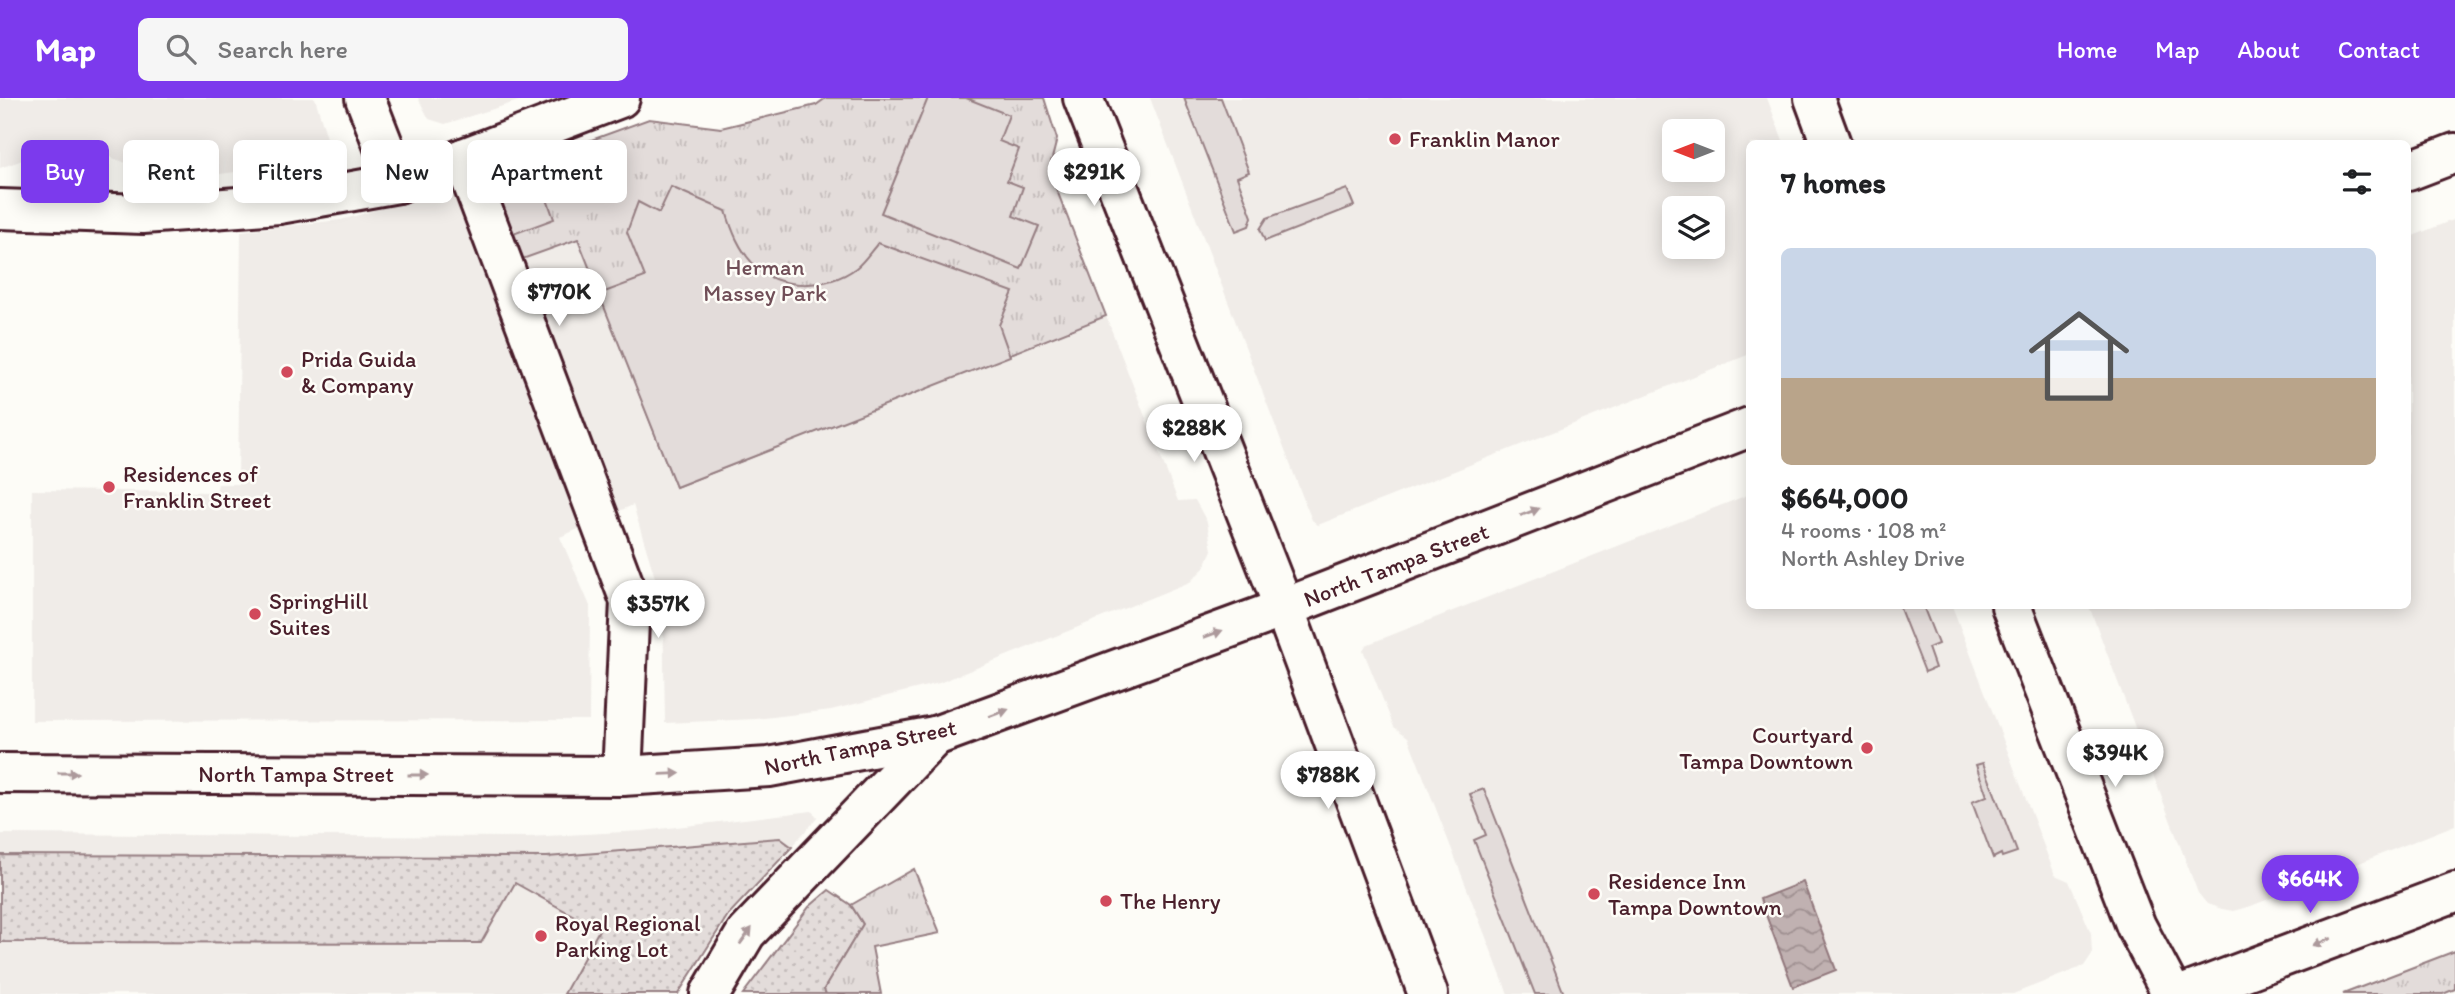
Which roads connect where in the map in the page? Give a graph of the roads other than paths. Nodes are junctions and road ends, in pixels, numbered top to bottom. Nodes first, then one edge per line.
1 (365, 98) edge
2 (620, 98) edge
3 (1083, 98) edge
4 (1814, 98) edge
5 (381, 140) edge
6 (1830, 140) edge
7 (2455, 153) edge
8 (463, 158) junction
9 (453, 162) edge
10 (2411, 170) edge
11 (361, 190) edge
12 (0, 209) edge
13 (1746, 429) edge
14 (1284, 608) junction
15 (2012, 609) edge
16 (935, 736) junction
17 (0, 773) edge
18 (622, 776) junction
19 (2455, 892) edge
20 (710, 994) edge
21 (1428, 994) edge
22 (2172, 994) edge
23 (2184, 994) edge

1 - 5 main road
2 - 8 main road
3 - 14 main road
4 - 6 main road
7 - 10 main road
8 - 9 main road
8 - 18 main road
11 - 12 main road
14 -> 13 main road, North Tampa Street
16 -> 14 main road, North Tampa Street
14 - 21 main road
15 - 22 main road
18 -> 16 main road, North Tampa Street
20 -> 16 main road
17 -> 18 main road, North Tampa Street
19 -> 23 main road

